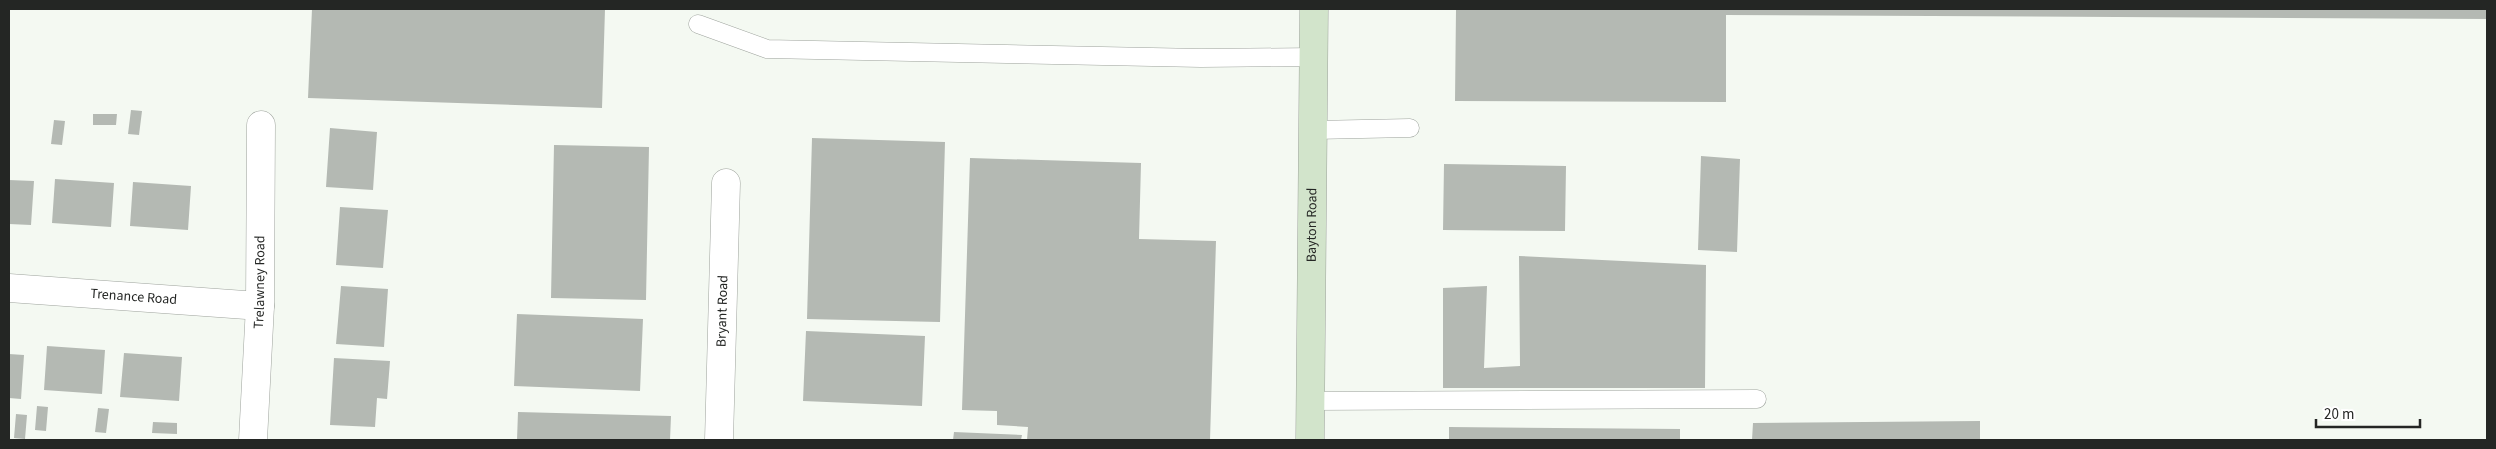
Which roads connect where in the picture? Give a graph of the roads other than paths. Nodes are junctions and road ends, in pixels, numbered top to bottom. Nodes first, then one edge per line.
1 (1314, 9) edge
2 (698, 24) dead end
3 (1314, 58) junction
4 (261, 125) dead end
5 (1410, 128) dead end
6 (1314, 130) junction
7 (726, 183) dead end
8 (9, 288) edge
9 (260, 306) junction
10 (1756, 399) dead end
11 (1311, 401) junction
12 (253, 440) edge
13 (719, 440) edge
14 (1310, 440) edge

1 - 3 street, Bayton Road
2 - 3 lane
3 - 6 street, Bayton Road
4 - 9 street, Trelawney Road
5 - 6 lane
6 - 11 street, Bayton Road
7 - 13 street, Bryant Road
8 - 9 street, Trenance Road
9 - 12 street, Trelawney Road
10 - 11 lane
11 - 14 street, Bayton Road

